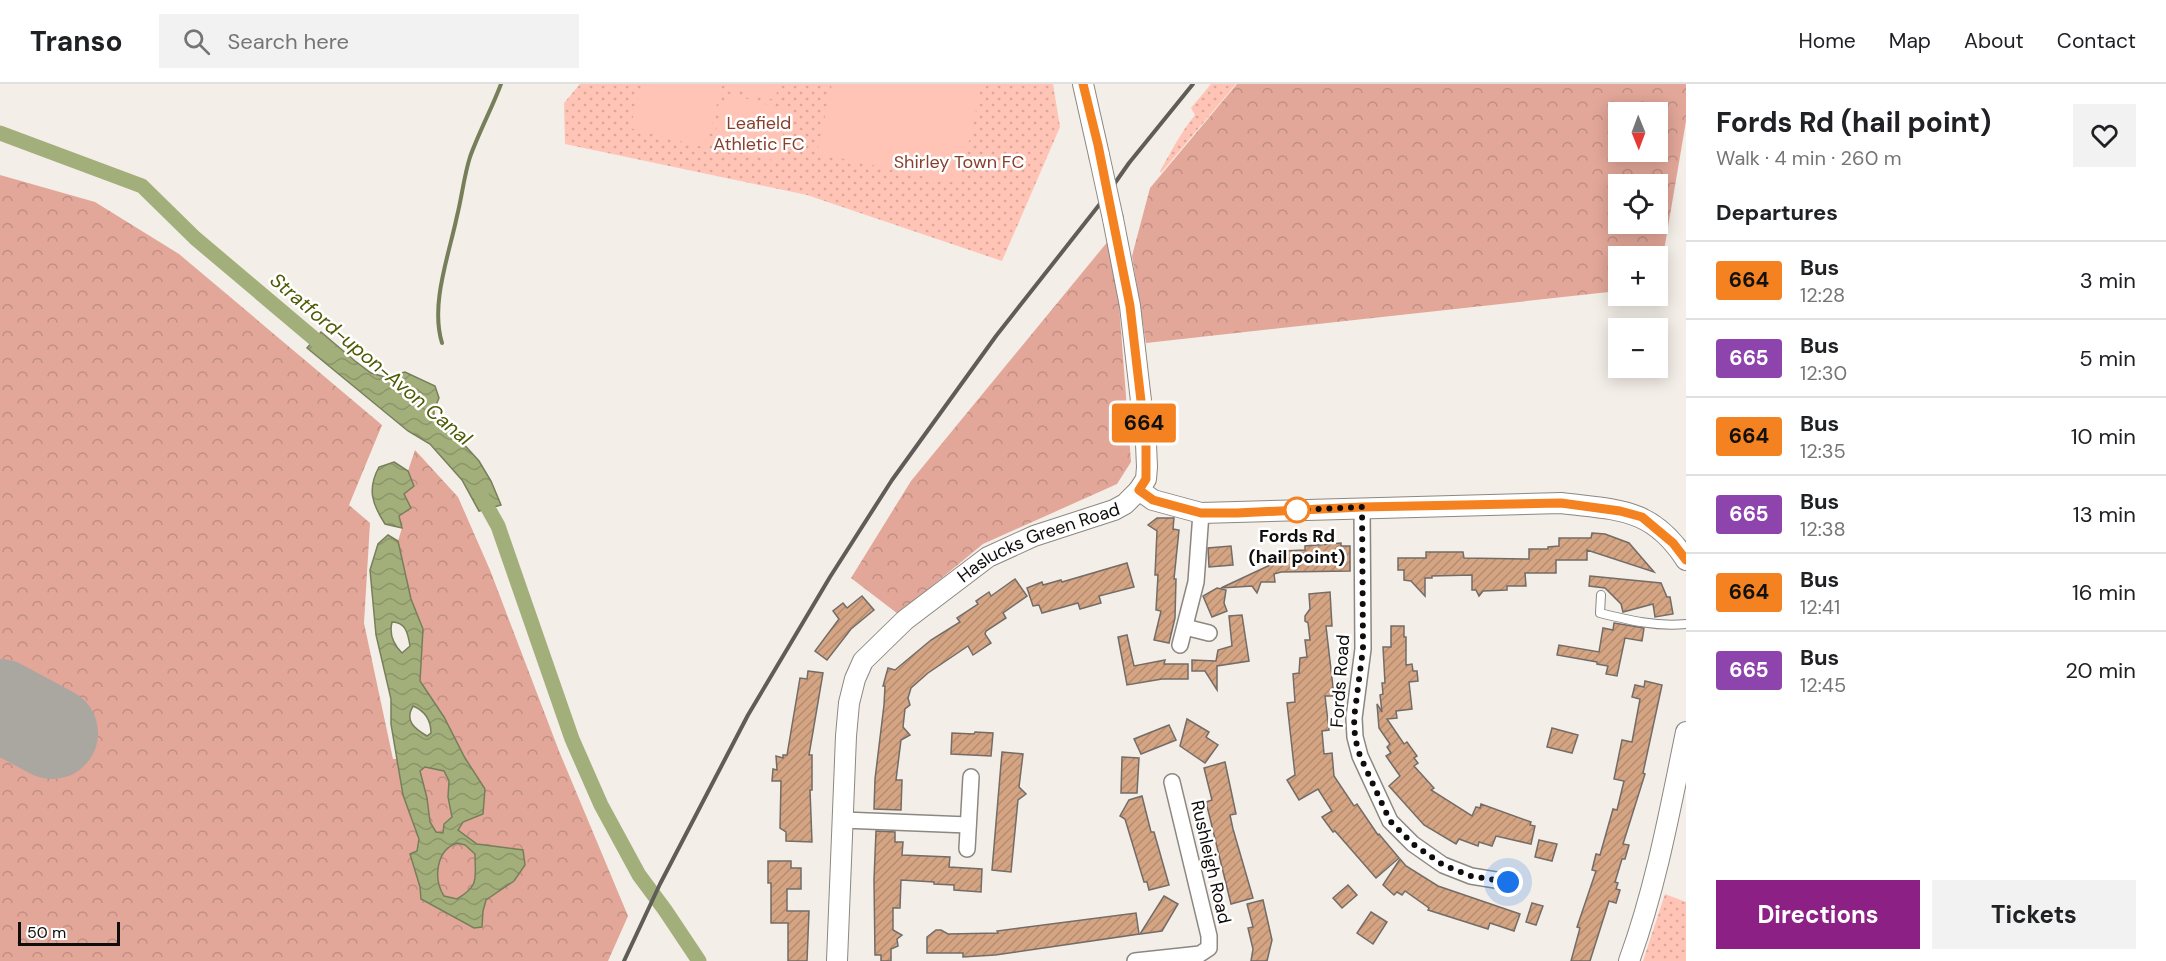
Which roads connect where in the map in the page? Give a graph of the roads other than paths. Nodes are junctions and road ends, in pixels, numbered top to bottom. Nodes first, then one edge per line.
1 (1083, 84) edge
2 (1139, 490) junction
3 (1362, 507) junction
4 (1201, 513) junction
5 (1686, 560) edge
6 (1600, 595) dead end
7 (1686, 624) edge
8 (1185, 627) junction
9 (1209, 633) dead end
10 (1180, 645) dead end
11 (1686, 732) edge
12 (971, 777) dead end
13 (1172, 782) dead end
14 (843, 820) junction
15 (968, 825) junction
16 (967, 849) dead end
17 (1508, 882) dead end
18 (837, 961) edge
19 (1135, 961) edge
20 (1629, 961) edge

1 - 2 street, bridge
2 - 4 street, Haslucks Green Road
2 - 14 street, Haslucks Green Road
3 - 4 street, Haslucks Green Road
3 - 5 street, Haslucks Green Road
3 - 17 street, Fords Road
4 - 8 street
6 - 7 lane
8 - 9 street
8 - 10 street
11 - 20 street
12 - 15 street
13 - 19 street, Rushleigh Road
14 - 15 street
14 - 18 street, Haslucks Green Road
15 - 16 street

